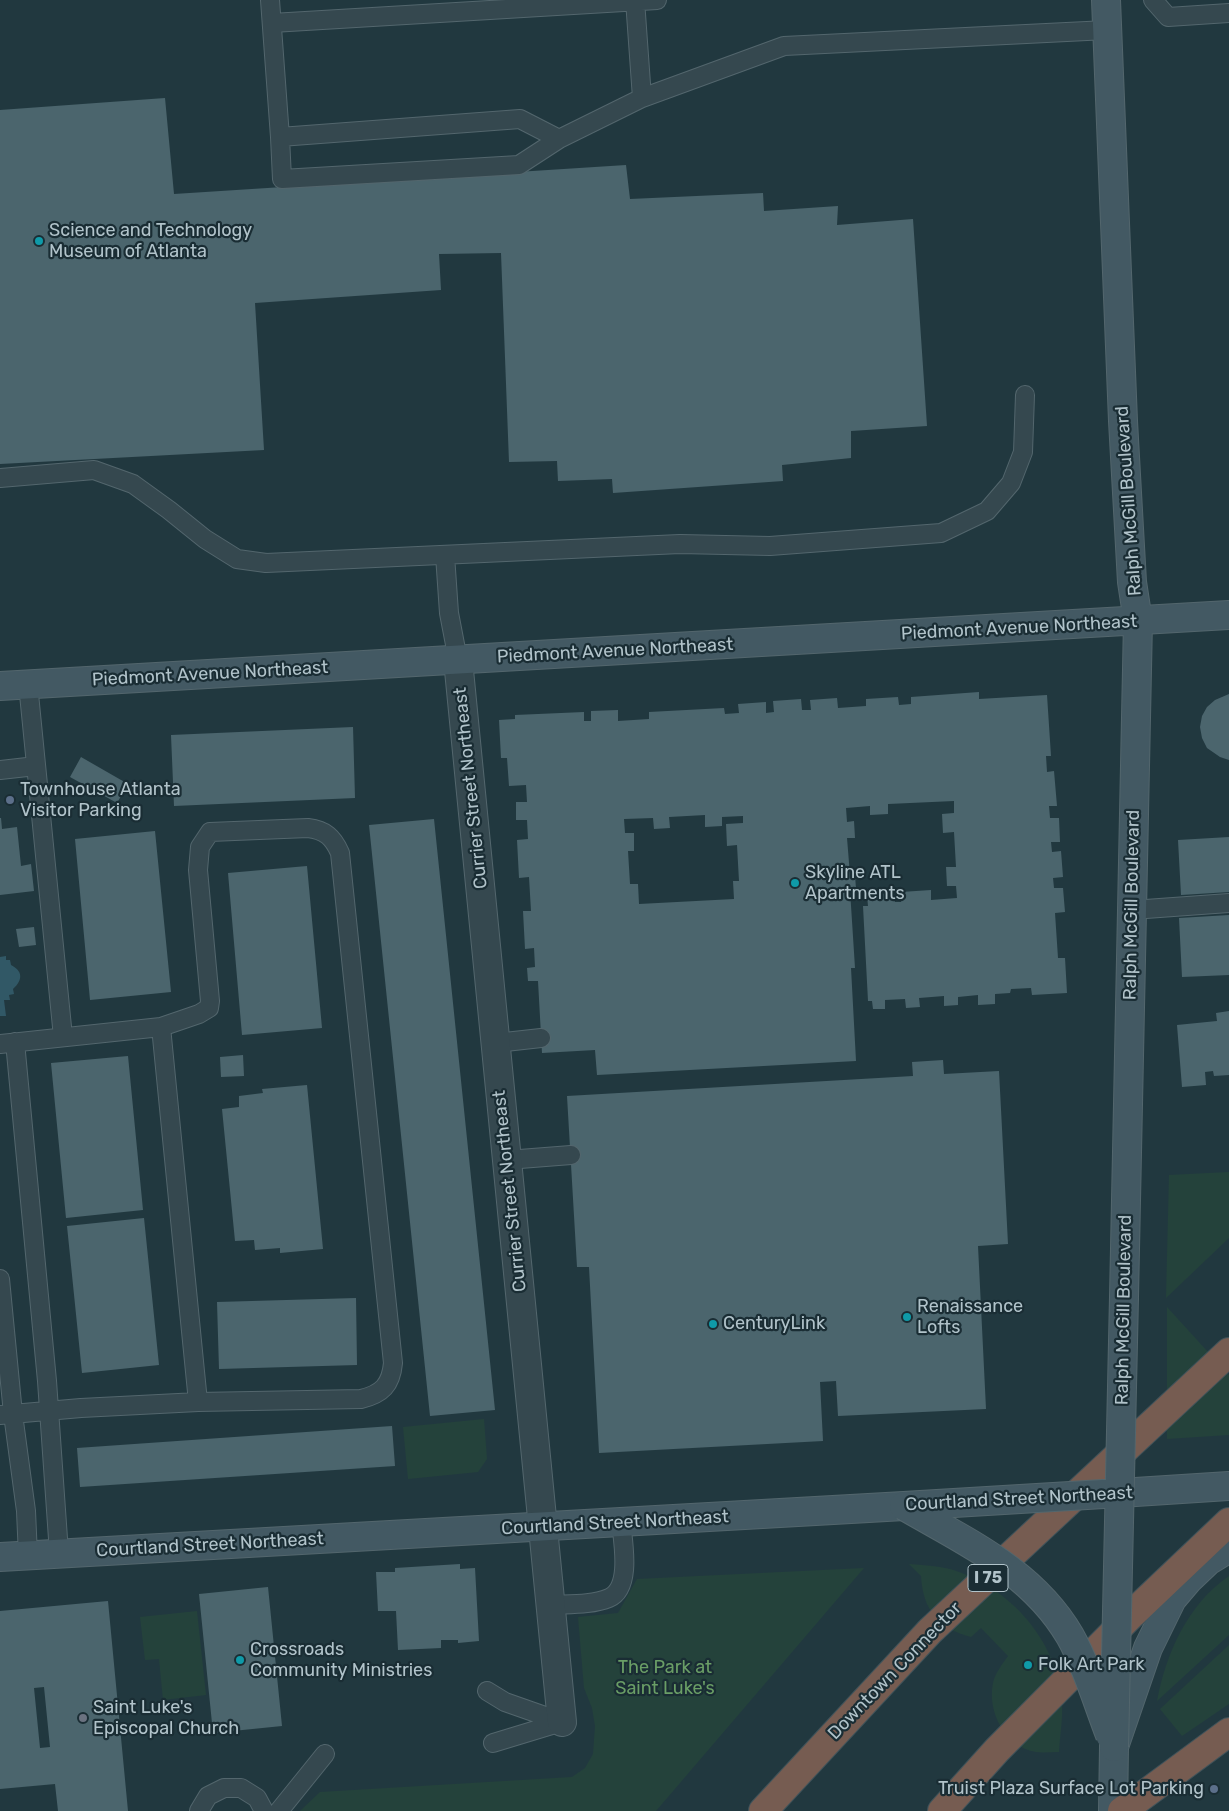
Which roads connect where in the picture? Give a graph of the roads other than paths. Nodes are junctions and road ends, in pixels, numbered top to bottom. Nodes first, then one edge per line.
1 (270, 0) edge
2 (657, 0) edge
3 (1107, 0) edge
4 (1153, 0) edge
5 (635, 1) edge
6 (1229, 13) edge
7 (272, 23) junction
8 (1107, 30) junction
9 (642, 98) junction
10 (280, 137) junction
11 (560, 140) junction
12 (1025, 395) dead end
13 (0, 478) edge
14 (445, 555) junction
15 (1229, 615) edge
16 (1138, 621) junction
17 (458, 660) junction
18 (28, 684) junction
19 (0, 686) edge
20 (36, 766) junction
21 (0, 770) edge
22 (1229, 903) edge
23 (1132, 910) junction
24 (161, 1027) junction
25 (63, 1037) junction
26 (541, 1038) dead end
27 (7, 1043) edge
28 (496, 1043) junction
29 (571, 1156) dead end
30 (507, 1160) junction
31 (0, 1278) edge
32 (1229, 1352) edge
33 (198, 1402) junction
34 (50, 1411) junction
35 (7, 1415) edge
36 (1229, 1486) edge
37 (1120, 1494) junction
38 (904, 1506) junction
39 (621, 1522) junction
40 (1229, 1522) edge
41 (544, 1527) junction
42 (1229, 1548) edge
43 (59, 1553) junction
44 (28, 1556) junction
45 (0, 1557) edge
46 (552, 1605) junction
47 (487, 1691) dead end
48 (562, 1722) junction
49 (1229, 1732) edge
50 (493, 1743) dead end
51 (1114, 1746) junction
52 (325, 1754) dead end
53 (261, 1804) edge
54 (282, 1807) edge
55 (198, 1811) edge
56 (763, 1811) edge
57 (942, 1811) edge
58 (1113, 1811) edge
59 (1122, 1811) edge

1 - 7 lane
2 - 5 lane
3 - 8 main road, Ralph McGill Boulevard
4 - 6 lane
5 - 7 lane
5 - 9 lane
7 - 10 lane
8 - 9 lane
8 - 16 main road, Ralph McGill Boulevard
9 - 11 lane
10 - 11 lane
10 - 11 lane
12 - 14 lane
13 - 14 lane
14 - 17 lane
15 - 16 main road, Piedmont Avenue Northeast
16 - 17 main road, Piedmont Avenue Northeast
16 - 23 main road, Ralph McGill Boulevard
17 - 18 main road, Piedmont Avenue Northeast
17 - 28 street, Currier Street Northeast
18 - 19 main road, Piedmont Avenue Northeast
18 - 20 lane
20 - 21 lane
20 - 25 lane
22 - 23 lane
23 - 37 main road, Ralph McGill Boulevard, bridge
24 - 25 lane
24 - 33 lane
24 - 33 lane
25 - 27 lane
26 - 28 lane
27 - 34 lane
28 - 30 street, Currier Street Northeast
29 - 30 lane
30 - 41 street, Currier Street Northeast
31 - 35 lane
32 - 56 highway, Downtown Connector / I 75
33 - 34 lane
34 - 35 lane
34 - 43 lane
35 - 44 lane
36 - 37 main road, Courtland Street Northeast
37 - 38 main road, Courtland Street Northeast, bridge
37 - 51 main road, Ralph McGill Boulevard, bridge
38 - 39 main road, Courtland Street Northeast
38 - 51 main road, bridge
39 - 41 main road, Courtland Street Northeast
39 - 46 lane
40 - 57 highway
41 - 43 main road, Courtland Street Northeast
41 - 46 street, Currier Street Northeast
42 - 51 main road
43 - 44 main road, Courtland Street Northeast
44 - 45 main road, Courtland Street Northeast
46 - 48 street, Currier Street Northeast
47 - 48 lane
48 - 50 lane
49 - 59 highway
51 - 58 main road, Ralph McGill Boulevard
52 - 54 lane
53 - 54 lane
53 - 55 lane

